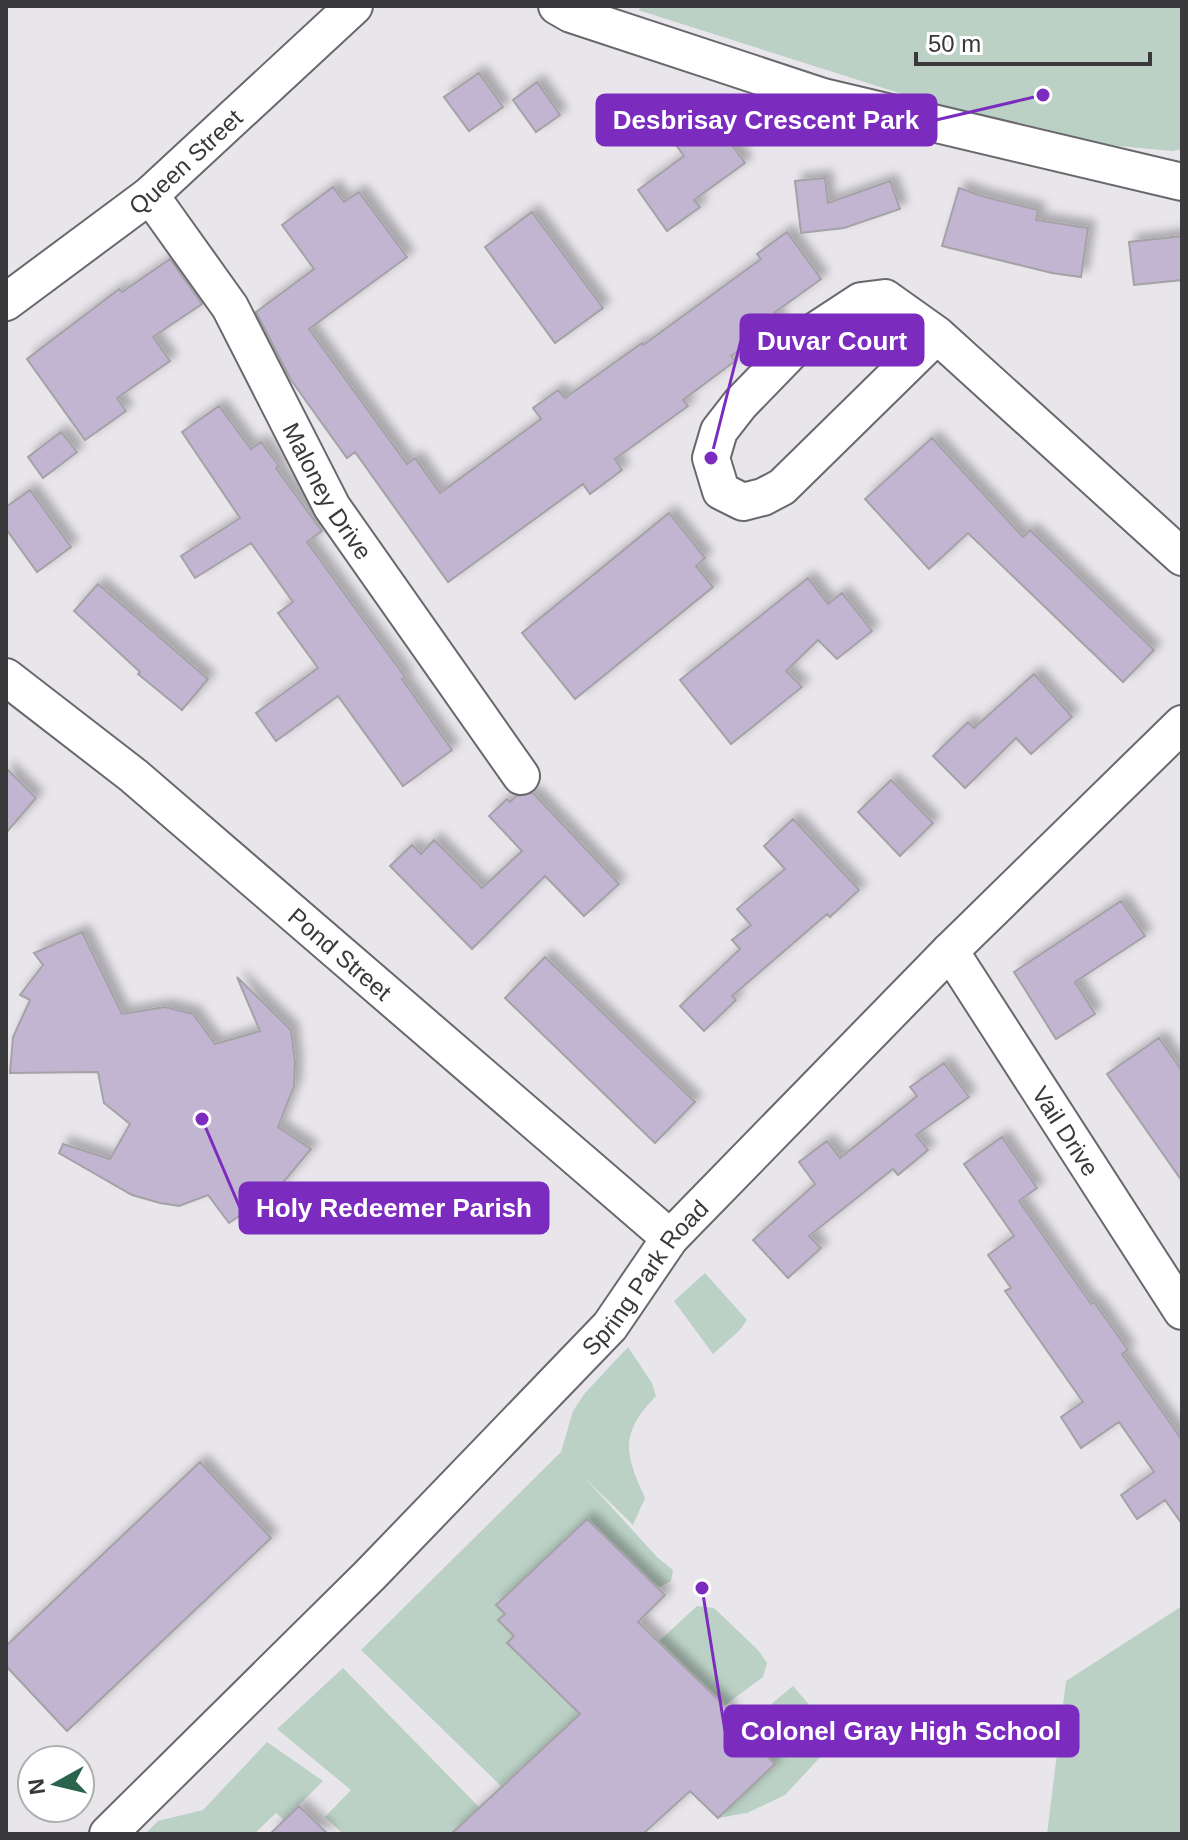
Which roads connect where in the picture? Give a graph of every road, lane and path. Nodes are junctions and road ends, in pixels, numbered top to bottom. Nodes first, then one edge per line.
1 (354, 6) edge
2 (557, 6) edge
3 (1182, 182) edge
4 (150, 195) junction
5 (6, 302) edge
6 (937, 335) junction
7 (1182, 557) edge
8 (6, 677) edge
9 (1182, 724) edge
10 (521, 776) dead end
11 (950, 951) junction
12 (670, 1238) junction
13 (1182, 1311) edge
14 (108, 1834) edge

1 - 4 street, Queen Street
2 - 3 street
4 - 5 street, Queen Street
4 - 10 street, Maloney Drive
6 - 6 street
6 - 7 street
8 - 12 street, Pond Street
9 - 11 street, Spring Park Road
11 - 12 street, Spring Park Road
11 - 13 street, Vail Drive
12 - 14 street, Spring Park Road

